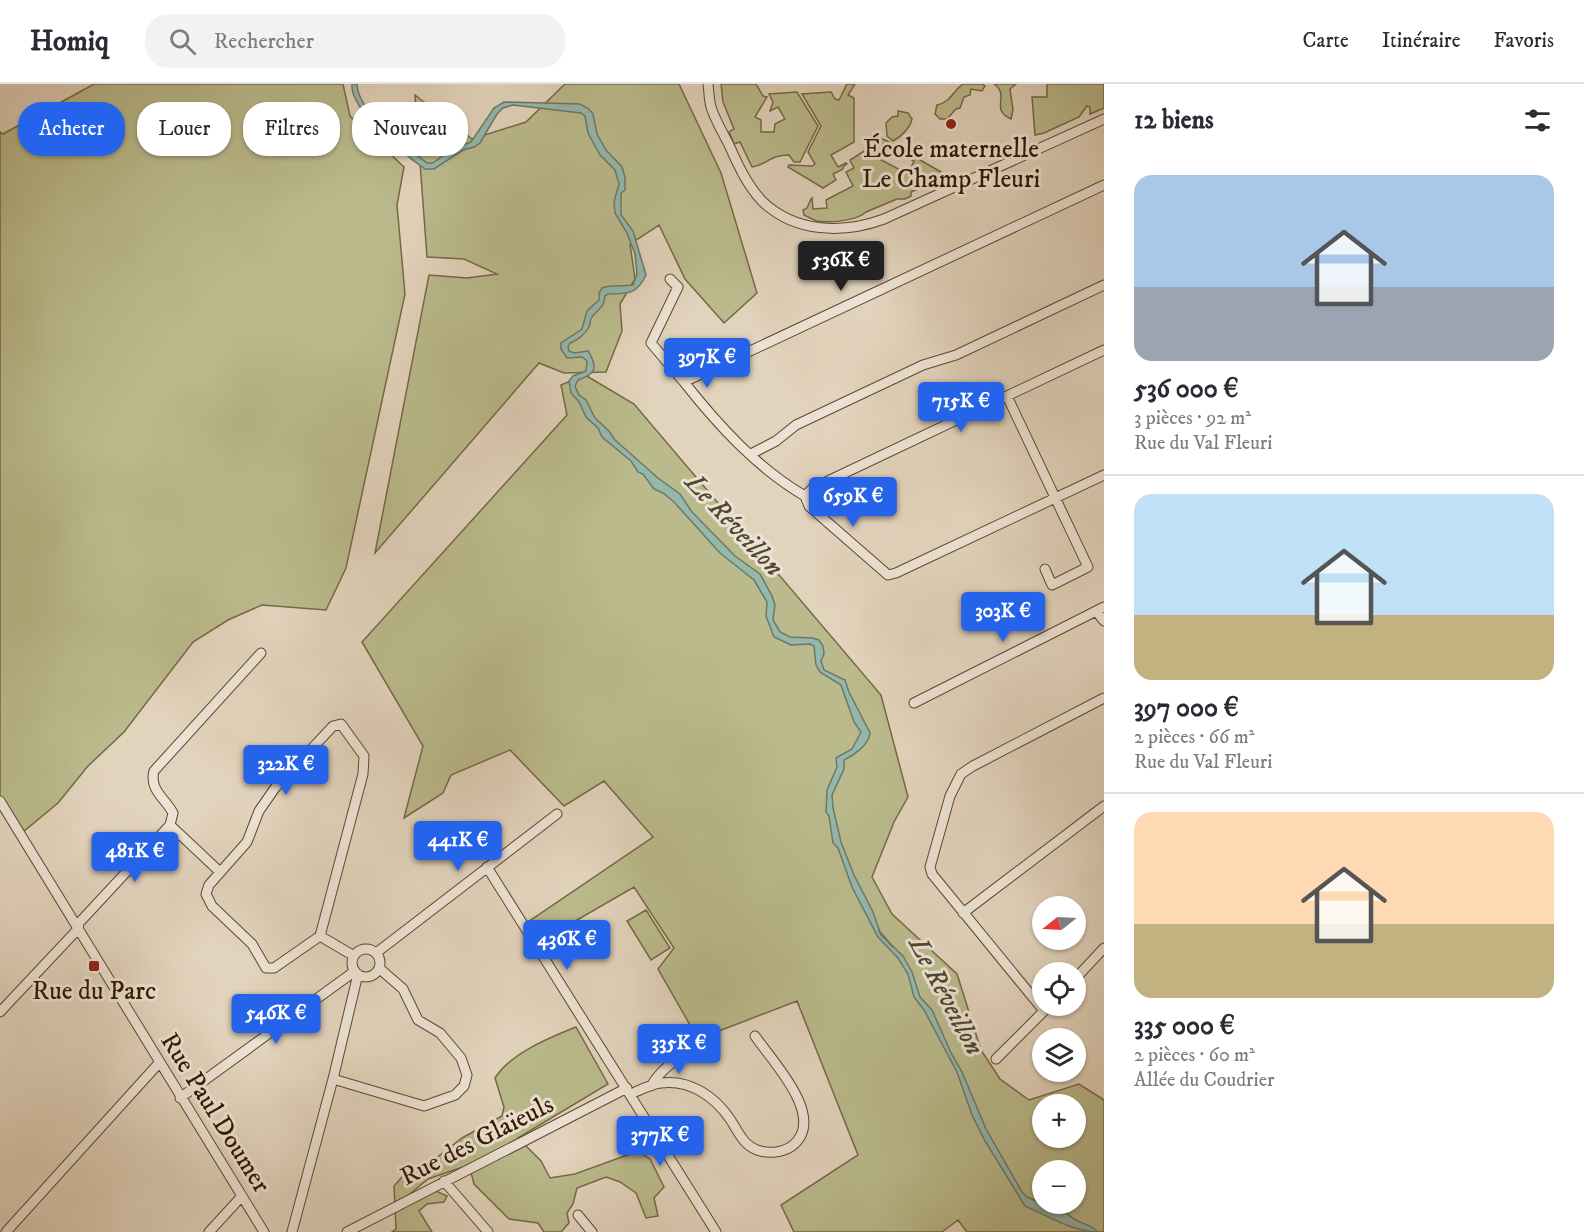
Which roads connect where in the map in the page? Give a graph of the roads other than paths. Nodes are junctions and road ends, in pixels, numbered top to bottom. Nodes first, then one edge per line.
1 (708, 84) edge
2 (1104, 119) edge
3 (1104, 185) edge
4 (670, 279) dead end
5 (1104, 285) edge
6 (1104, 350) edge
7 (684, 382) junction
8 (1007, 396) junction
9 (751, 454) junction
10 (1104, 475) edge
11 (805, 496) junction
12 (1054, 498) junction
13 (1045, 569) dead end
14 (1100, 609) edge
15 (1104, 621) edge
16 (261, 653) dead end
17 (1104, 698) edge
18 (914, 703) dead end
19 (0, 801) edge
20 (1104, 806) edge
21 (557, 813) dead end
22 (170, 825) junction
23 (487, 867) junction
24 (220, 872) junction
25 (963, 913) junction
26 (78, 929) junction
27 (320, 936) junction
28 (1104, 948) edge
29 (376, 953) junction
30 (354, 956) junction
31 (1086, 967) edge
32 (379, 968) junction
33 (356, 972) junction
34 (1032, 991) edge
35 (0, 1012) edge
36 (1039, 1016) edge
37 (754, 1036) dead end
38 (693, 1050) dead end
39 (996, 1059) dead end
40 (159, 1063) junction
41 (333, 1079) junction
42 (651, 1086) junction
43 (629, 1091) junction
44 (180, 1098) junction
45 (444, 1181) junction
46 (242, 1196) junction
47 (578, 1215) dead end
48 (6, 1232) edge
49 (208, 1232) edge
50 (264, 1232) edge
51 (292, 1232) edge
52 (347, 1232) edge
53 (488, 1232) edge
54 (592, 1232) edge
55 (716, 1232) edge

1 - 2 street
3 - 7 street
4 - 7 street
5 - 9 street
6 - 8 street
7 - 9 street
8 - 11 street
8 - 12 street
9 - 11 street
10 - 12 street
11 - 12 street
12 - 13 street
14 - 15 street
14 - 18 street
16 - 22 street
17 - 25 street
19 - 26 street, Rue Paul Doumer
20 - 25 street
21 - 23 street
22 - 24 street
22 - 26 street
23 - 29 street
23 - 43 street
24 - 27 street
24 - 27 street
25 - 34 street
26 - 35 street
26 - 40 street, Rue Paul Doumer
27 - 30 street
28 - 31 street
29 - 30 street
29 - 32 street
30 - 33 street
32 - 33 street
32 - 41 street
33 - 41 street
33 - 44 street
36 - 39 street
37 - 42 street
38 - 42 street
40 - 44 street, Rue Paul Doumer
40 - 48 street
41 - 51 street
42 - 43 street, Rue des Glaïeuls
43 - 45 street, Rue des Glaïeuls
43 - 55 street
44 - 46 street, Rue Paul Doumer
45 - 52 street, Rue des Glaïeuls
45 - 53 street
46 - 49 street
46 - 50 street, Rue Paul Doumer
47 - 54 street

